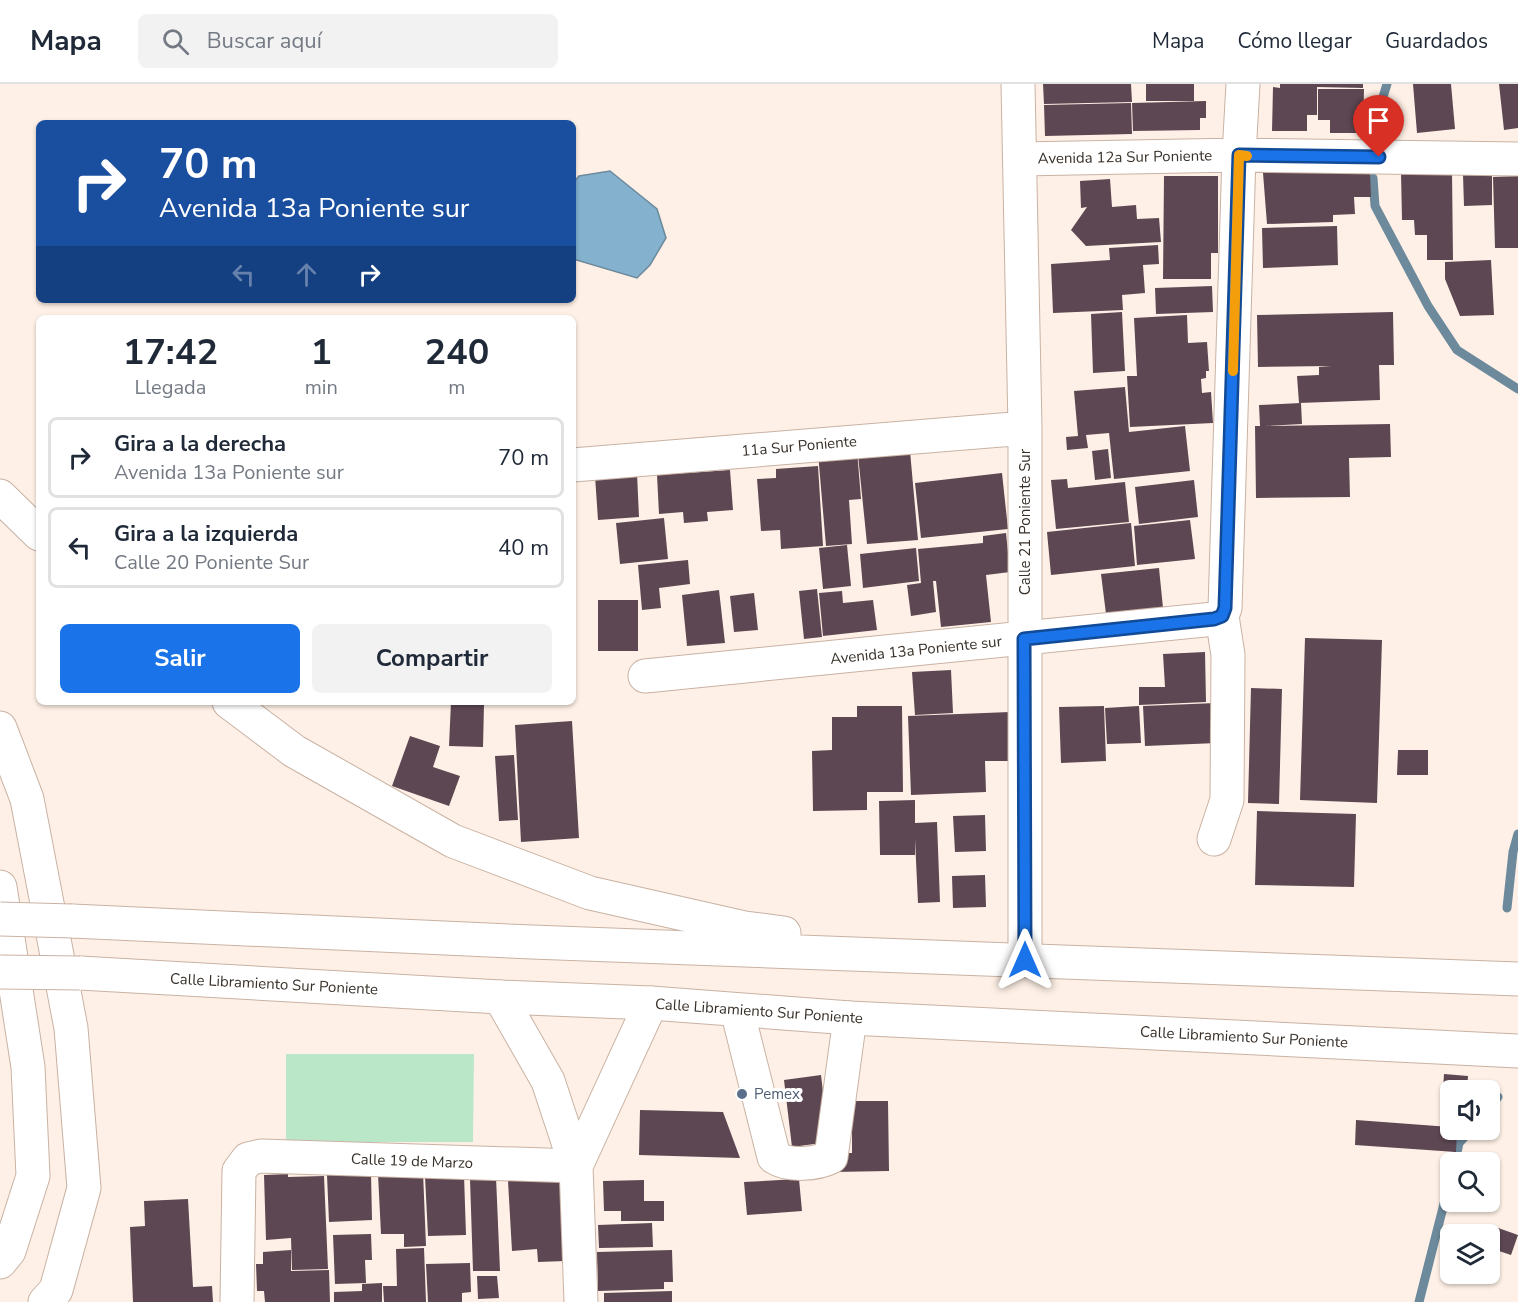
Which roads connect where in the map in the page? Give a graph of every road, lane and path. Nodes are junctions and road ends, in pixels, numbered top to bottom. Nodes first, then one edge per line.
1 (1018, 84) edge
2 (1243, 84) edge
3 (1239, 155) junction
4 (1020, 159) junction
5 (1518, 159) edge
6 (1025, 428) junction
7 (576, 465) edge
8 (0, 496) edge
9 (36, 531) edge
10 (1222, 616) junction
11 (1024, 639) junction
12 (645, 676) dead end
13 (233, 705) edge
14 (0, 728) edge
15 (1214, 839) dead end
16 (0, 887) edge
17 (0, 919) edge
18 (1011, 960) junction
19 (0, 972) edge
20 (1518, 979) edge
21 (500, 997) junction
22 (651, 1003) junction
23 (737, 1010) junction
24 (850, 1018) junction
25 (1518, 1051) edge
26 (576, 1166) junction
27 (0, 1262) edge
28 (45, 1302) edge
29 (237, 1302) edge
30 (581, 1302) edge

1 - 4 main road, Calle 21 Poniente Sur
2 - 3 main road
3 - 4 main road, Avenida 12a Sur Poniente
3 - 5 main road, Avenida 12a Sur Poniente
3 - 10 main road
4 - 6 main road, Calle 21 Poniente Sur
6 - 7 main road, 11a Sur Poniente
6 - 11 main road, Calle 21 Poniente Sur
8 - 9 main road
10 - 11 main road, Avenida 13a Poniente sur
10 - 15 main road
11 - 12 main road, Avenida 13a Poniente sur
11 - 18 main road, Calle 21 Poniente Sur
13 - 18 main road
14 - 28 main road
16 - 27 main road
17 - 18 main road, bridge
18 - 20 main road
19 - 21 main road, Calle Libramiento Sur Poniente, bridge
21 - 22 main road, Calle Libramiento Sur Poniente
21 - 26 main road
22 - 23 main road, Calle Libramiento Sur Poniente
22 - 26 main road
23 - 24 main road, Calle Libramiento Sur Poniente
23 - 24 main road
24 - 25 main road, Calle Libramiento Sur Poniente
26 - 29 main road, Calle 19 de Marzo
26 - 30 main road

